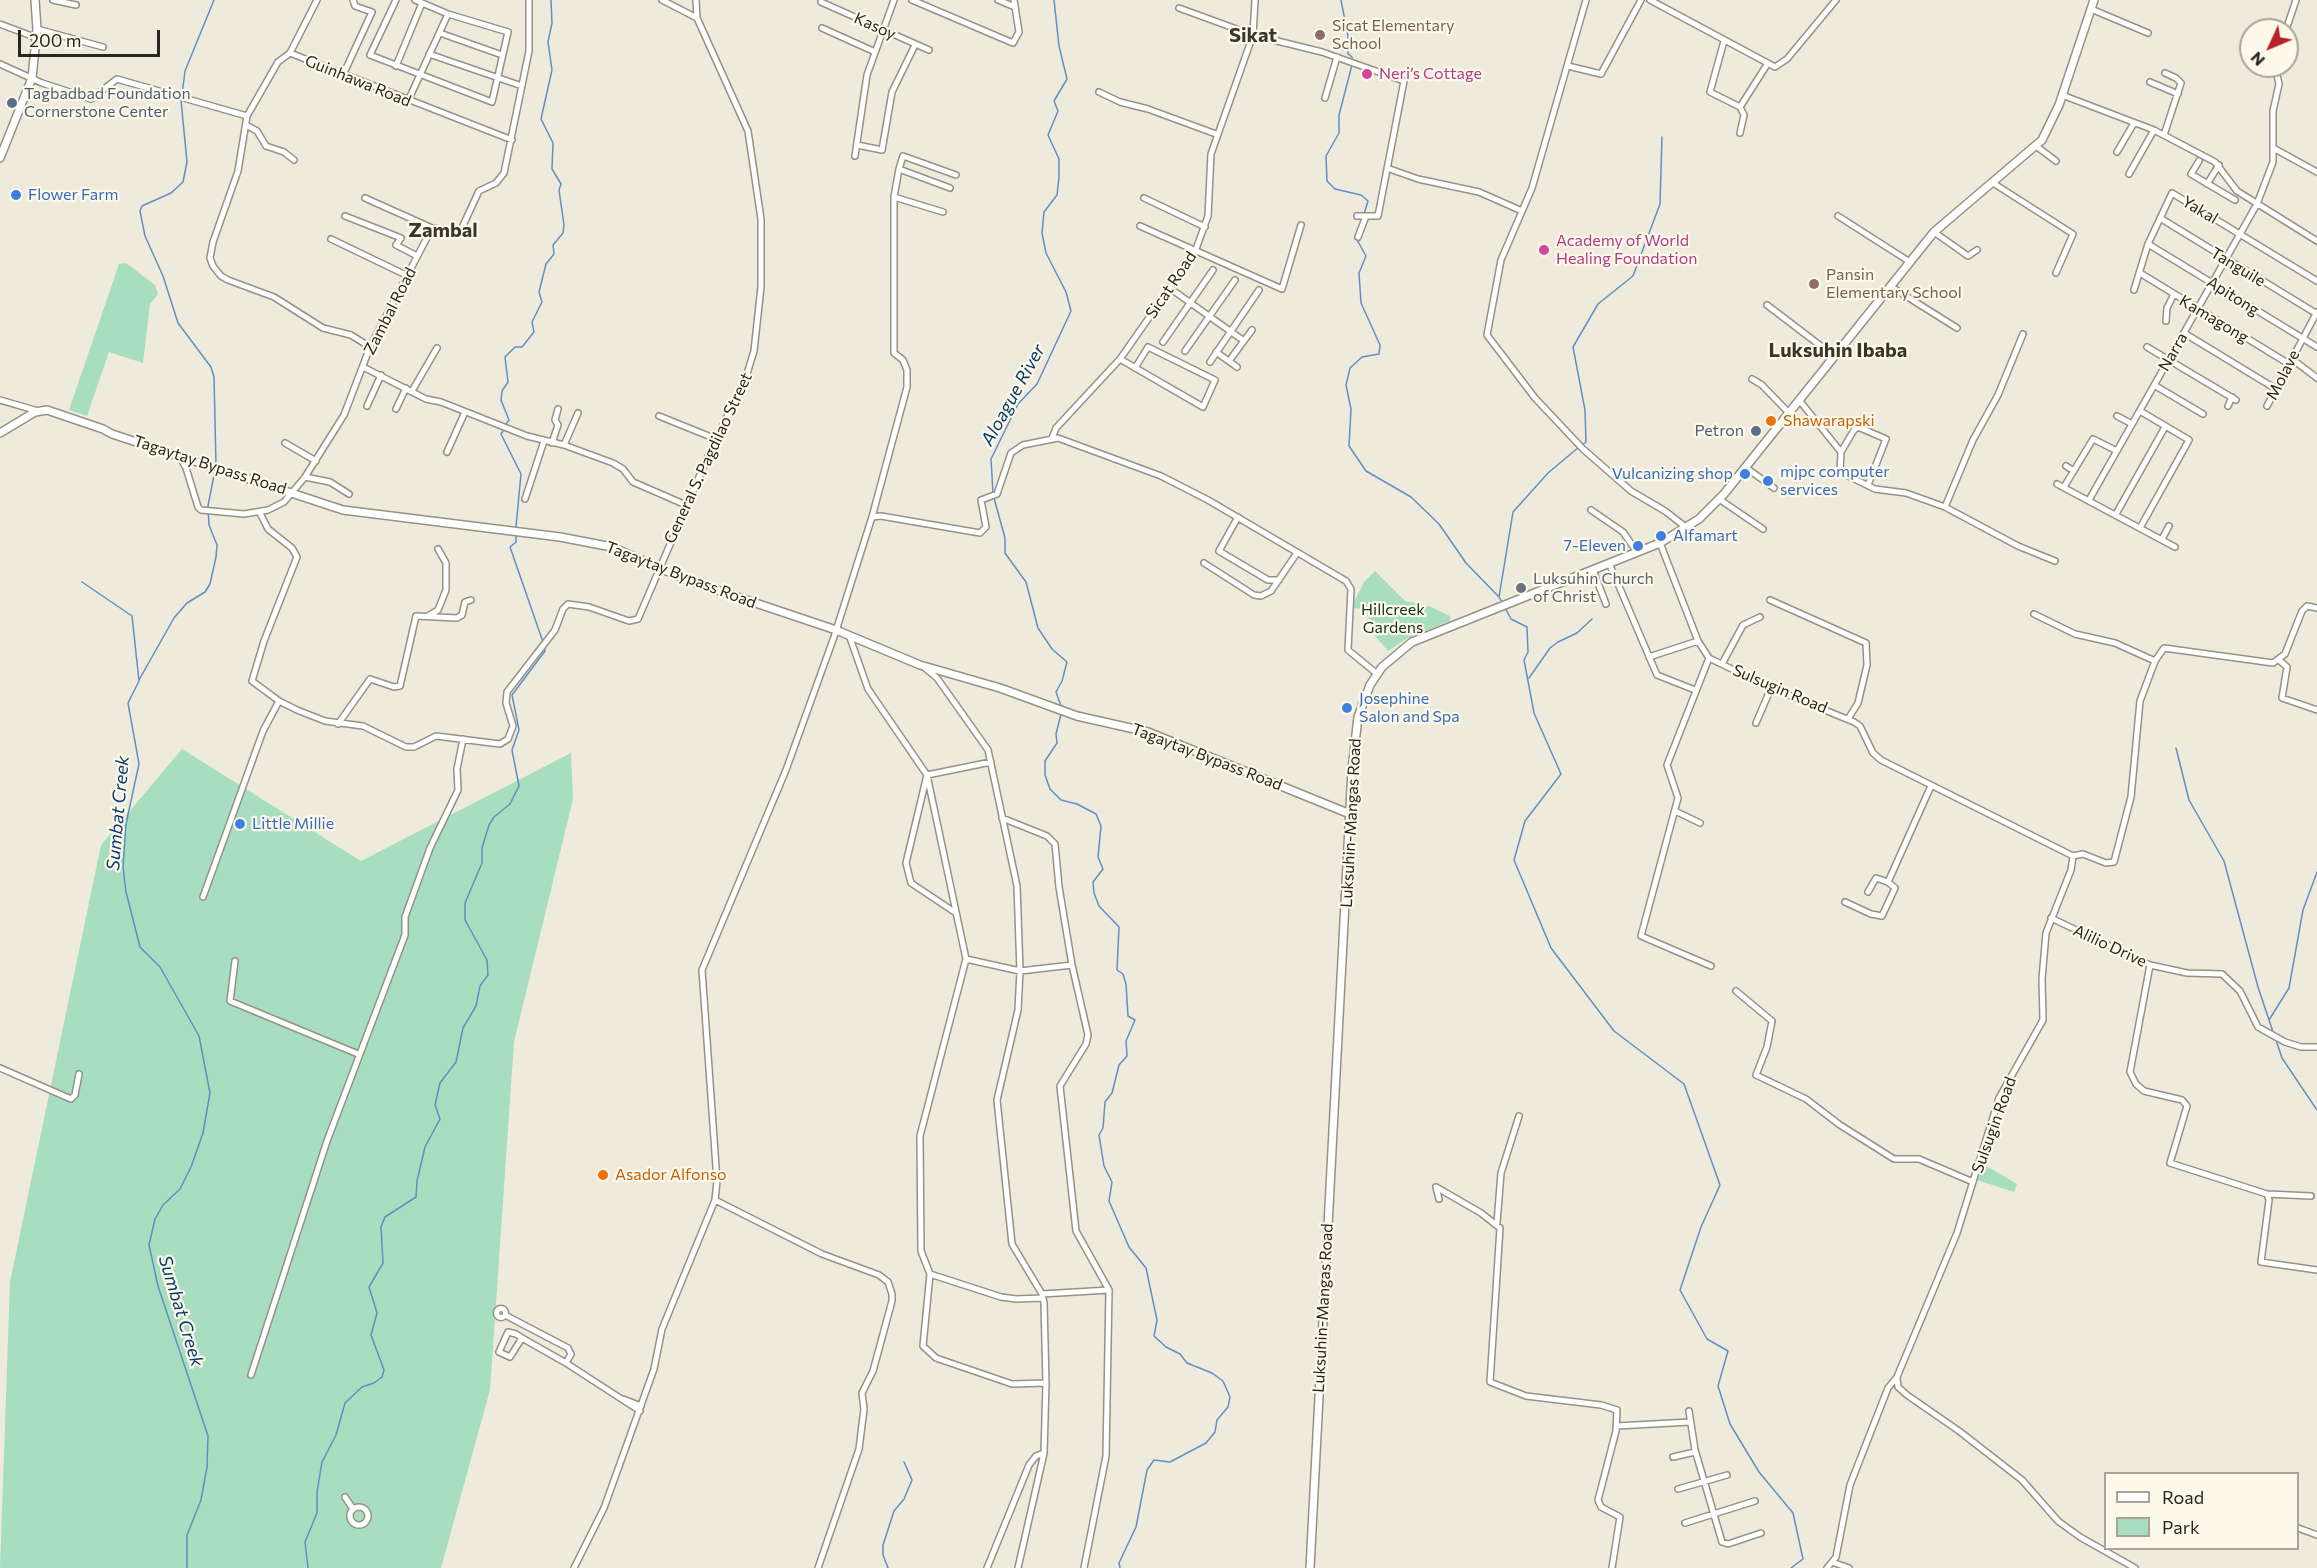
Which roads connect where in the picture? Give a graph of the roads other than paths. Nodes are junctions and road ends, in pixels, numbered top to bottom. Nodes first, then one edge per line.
1 (35, 0) edge
2 (53, 0) edge
3 (317, 0) edge
4 (353, 0) edge
5 (396, 0) edge
6 (415, 0) edge
7 (529, 0) edge
8 (662, 0) edge
9 (696, 0) edge
10 (894, 0) edge
11 (912, 0) edge
12 (998, 0) edge
13 (1014, 0) edge
14 (1255, 0) edge
15 (1586, 0) edge
16 (1641, 0) edge
17 (1650, 0) edge
18 (1836, 0) edge
19 (2094, 0) edge
20 (2296, 0) edge
21 (821, 2) dead end
22 (422, 3) junction
23 (76, 5) dead end
24 (1015, 7) junction
25 (1179, 8) dead end
26 (2091, 9) junction
27 (448, 14) junction
28 (698, 18) junction
29 (2290, 18) edge
30 (0, 24) edge
31 (822, 28) dead end
32 (38, 29) junction
33 (882, 29) junction
34 (440, 33) junction
35 (2148, 33) dead end
36 (1253, 36) junction
37 (37, 38) junction
38 (1724, 41) junction
39 (915, 45) junction
40 (103, 47) dead end
41 (929, 50) dead end
42 (873, 51) junction
43 (290, 54) junction
44 (429, 54) junction
45 (502, 55) junction
46 (1337, 57) junction
47 (1768, 63) junction
48 (0, 64) edge
49 (396, 66) junction
50 (1568, 66) junction
51 (2165, 73) dead end
52 (343, 75) junction
53 (419, 76) junction
54 (32, 78) junction
55 (2278, 78) edge
56 (497, 79) junction
57 (2150, 82) dead end
58 (522, 86) junction
59 (1099, 92) dead end
60 (2178, 93) junction
61 (2062, 95) junction
62 (1325, 98) dead end
63 (408, 101) junction
64 (1740, 106) junction
65 (247, 116) junction
66 (2134, 123) junction
67 (246, 125) junction
68 (2154, 130) junction
69 (1740, 133) dead end
70 (1216, 134) junction
71 (2164, 135) junction
72 (512, 140) junction
73 (856, 145) junction
74 (2036, 146) junction
75 (2275, 149) junction
76 (2117, 152) dead end
77 (855, 156) dead end
78 (0, 158) edge
79 (294, 160) dead end
80 (2056, 161) dead end
81 (2199, 161) dead end
82 (2219, 165) junction
83 (1387, 168) junction
84 (899, 169) junction
85 (2317, 172) edge
86 (956, 174) dead end
87 (2129, 174) dead end
88 (1993, 183) junction
89 (2207, 184) junction
90 (2233, 187) junction
91 (950, 188) dead end
92 (2227, 196) junction
93 (894, 197) junction
94 (365, 198) dead end
95 (1144, 198) dead end
96 (2235, 200) dead end
97 (2257, 204) junction
98 (1522, 211) junction
99 (943, 212) dead end
100 (345, 216) dead end
101 (1357, 216) dead end
102 (1366, 216) junction
103 (1838, 216) dead end
104 (2160, 219) junction
105 (1301, 225) dead end
106 (1140, 226) dead end
107 (1205, 227) junction
108 (432, 228) junction
109 (1934, 232) junction
110 (2240, 234) junction
111 (1358, 237) dead end
112 (331, 239) dead end
113 (2317, 241) edge
114 (2148, 244) junction
115 (1977, 250) dead end
116 (1195, 252) junction
117 (417, 256) junction
118 (2225, 259) junction
119 (1910, 262) junction
120 (1213, 270) dead end
121 (2056, 273) dead end
122 (2140, 273) junction
123 (408, 276) junction
124 (1235, 280) dead end
125 (2317, 281) edge
126 (2212, 283) junction
127 (1890, 286) junction
128 (1172, 289) junction
129 (1259, 290) dead end
130 (2134, 290) dead end
131 (2174, 294) junction
132 (1191, 303) junction
133 (1767, 304) dead end
134 (2198, 309) junction
135 (2317, 314) edge
136 (1209, 316) junction
137 (2166, 321) dead end
138 (1957, 328) dead end
139 (1252, 330) dead end
140 (1231, 331) junction
141 (2023, 333) dead end
142 (2184, 333) junction
143 (2302, 339) junction
144 (1244, 341) junction
145 (1162, 342) dead end
146 (370, 346) junction
147 (2147, 347) dead end
148 (2317, 347) edge
149 (437, 348) dead end
150 (1185, 351) dead end
151 (1216, 352) junction
152 (1834, 356) junction
153 (1119, 359) junction
154 (2169, 359) junction
155 (1229, 361) junction
156 (1210, 362) dead end
157 (2290, 362) junction
158 (363, 367) junction
159 (1237, 367) dead end
160 (1136, 368) junction
161 (381, 375) junction
162 (2317, 378) edge
163 (1752, 380) dead end
164 (2154, 385) junction
165 (409, 389) junction
166 (2276, 389) junction
167 (0, 400) edge
168 (1799, 400) junction
169 (367, 406) dead end
170 (2228, 406) dead end
171 (2267, 406) dead end
172 (396, 409) dead end
173 (558, 410) dead end
174 (38, 411) junction
175 (2140, 411) junction
176 (465, 412) junction
177 (578, 412) dead end
178 (1789, 413) junction
179 (2203, 414) dead end
180 (659, 416) dead end
181 (2117, 416) dead end
182 (2132, 424) junction
183 (2165, 427) junction
184 (0, 433) edge
185 (1052, 438) junction
186 (716, 439) junction
187 (544, 441) junction
188 (285, 443) dead end
189 (552, 443) junction
190 (564, 445) junction
191 (170, 451) junction
192 (2117, 451) junction
193 (447, 452) dead end
194 (1841, 452) junction
195 (316, 461) junction
196 (2066, 466) dead end
197 (1745, 467) junction
198 (2074, 471) junction
199 (305, 477) junction
200 (2057, 484) dead end
201 (1868, 485) junction
202 (2064, 487) junction
203 (1774, 488) dead end
204 (293, 492) junction
205 (349, 494) dead end
206 (525, 499) dead end
207 (1719, 499) junction
208 (2089, 500) junction
209 (686, 505) junction
210 (1946, 507) junction
211 (1591, 510) dead end
212 (260, 513) junction
213 (2116, 514) junction
214 (1238, 517) junction
215 (872, 518) junction
216 (2169, 526) dead end
217 (2140, 528) junction
218 (1687, 529) junction
219 (1763, 529) dead end
220 (2162, 539) junction
221 (1660, 543) junction
222 (2175, 547) dead end
223 (438, 549) dead end
224 (1637, 552) junction
225 (1297, 553) junction
226 (2055, 561) dead end
227 (1204, 563) dead end
228 (1609, 563) junction
229 (658, 567) junction
230 (1593, 570) junction
231 (1279, 580) junction
232 (471, 600) dead end
233 (1770, 600) dead end
234 (1606, 604) dead end
235 (2317, 608) edge
236 (2034, 614) dead end
237 (428, 616) junction
238 (1760, 617) dead end
239 (836, 630) junction
240 (849, 635) junction
241 (1698, 640) junction
242 (1649, 657) junction
243 (1709, 658) junction
244 (2279, 660) junction
245 (2156, 661) junction
246 (1722, 664) junction
247 (920, 665) junction
248 (1376, 673) junction
249 (1771, 688) junction
250 (1695, 690) junction
251 (279, 702) junction
252 (2317, 710) edge
253 (1848, 719) junction
254 (1756, 723) dead end
255 (339, 724) junction
256 (463, 739) junction
257 (991, 762) junction
258 (927, 775) junction
259 (1931, 786) junction
260 (1675, 811) junction
261 (1350, 814) junction
262 (1002, 818) junction
263 (1700, 822) dead end
264 (2073, 856) junction
265 (1888, 882) junction
266 (1868, 892) dead end
267 (203, 897) dead end
268 (1845, 902) dead end
269 (956, 913) junction
270 (2050, 918) junction
271 (966, 958) junction
272 (235, 961) dead end
273 (1072, 965) junction
274 (2150, 965) junction
275 (1711, 966) dead end
276 (1020, 970) junction
277 (1736, 991) dead end
278 (2317, 1047) edge
279 (358, 1054) junction
280 (0, 1068) edge
281 (79, 1074) dead end
282 (1519, 1116) dead end
283 (1973, 1182) junction
284 (2267, 1194) junction
285 (2311, 1197) dead end
286 (1439, 1199) dead end
287 (715, 1200) junction
288 (1497, 1223) junction
289 (2317, 1270) edge
290 (930, 1274) junction
291 (1109, 1290) junction
292 (1042, 1296) junction
293 (505, 1316) dead end
294 (521, 1324) junction
295 (516, 1334) junction
296 (522, 1338) junction
297 (566, 1363) junction
298 (251, 1375) dead end
299 (1897, 1377) junction
300 (1046, 1383) junction
301 (640, 1408) junction
302 (1689, 1411) dead end
303 (1690, 1422) junction
304 (1616, 1426) junction
305 (1695, 1452) junction
306 (1044, 1453) junction
307 (1673, 1457) dead end
308 (1727, 1475) dead end
309 (1705, 1482) junction
310 (1678, 1489) dead end
311 (345, 1497) dead end
312 (1755, 1501) dead end
313 (353, 1509) dead end
314 (1715, 1514) junction
315 (1685, 1523) dead end
316 (2299, 1528) edge
317 (1761, 1533) dead end
318 (2317, 1535) edge
319 (1832, 1562) junction
320 (574, 1568) edge
321 (818, 1568) edge
322 (987, 1568) edge
323 (1018, 1568) edge
324 (1084, 1568) edge
325 (1310, 1568) edge
326 (1612, 1568) edge
327 (1827, 1568) edge
328 (1849, 1568) edge
329 (2135, 1568) edge

1 - 32 main road
2 - 23 street
3 - 43 street
4 - 52 street
5 - 49 street
6 - 22 street
7 - 58 street
8 - 28 street
9 - 28 street, General S. Pagdilao Street
10 - 33 street
11 - 24 street
12 - 24 street
13 - 24 street
14 - 36 street, Sicat Road
15 - 50 street
16 - 50 street
17 - 38 street
18 - 47 street
19 - 26 main road, Luksuhin-Mangas Road
20 - 29 street
21 - 33 street, Kasoy
22 - 27 street
22 - 49 street
25 - 36 street
26 - 35 street
26 - 61 main road, Luksuhin-Mangas Road
27 - 34 street
27 - 45 street
28 - 186 street, General S. Pagdilao Street
30 - 37 street
31 - 42 street
32 - 37 main road
32 - 40 street
33 - 39 street, Kasoy
33 - 42 street
34 - 44 street
34 - 45 street
36 - 46 street
36 - 70 street, Sicat Road
37 - 54 main road
38 - 47 street
38 - 64 street
39 - 41 street, Kasoy
39 - 73 street
42 - 73 street
43 - 52 street, Guinhawa Road
43 - 65 street, Guinhawa Road
44 - 53 street
44 - 56 street
45 - 56 street
46 - 62 street
46 - 83 street
47 - 64 street
48 - 54 street
49 - 53 street
50 - 98 street
51 - 60 street
52 - 63 street, Guinhawa Road
53 - 56 street
53 - 63 street
54 - 65 street
54 - 78 main road
55 - 75 street
56 - 58 street
57 - 60 street
58 - 72 street
59 - 70 street
60 - 71 street
61 - 66 street
61 - 74 main road, Luksuhin-Mangas Road
63 - 72 street, Guinhawa Road
64 - 69 street
65 - 67 street
66 - 68 street
66 - 76 street
67 - 79 street
67 - 146 street
68 - 71 street
68 - 87 street
70 - 107 street, Sicat Road
71 - 82 street
72 - 108 street
73 - 77 street
74 - 80 street
74 - 88 main road, Luksuhin-Mangas Road
75 - 85 street
75 - 97 street, Narra
81 - 89 street
82 - 89 street
82 - 90 street
83 - 98 street
83 - 102 street
84 - 86 street
84 - 91 street
84 - 93 street
88 - 109 main road, Luksuhin-Mangas Road
88 - 121 street
89 - 92 street
90 - 92 street
90 - 97 street
92 - 96 street
93 - 99 street
93 - 215 street
94 - 108 street
95 - 107 street
97 - 110 street, Narra
97 - 113 street
98 - 218 street
100 - 117 street
101 - 102 street
102 - 111 street
103 - 119 street
104 - 110 street, Yakal
104 - 114 street, Yakal
104 - 118 street, Tanguile
105 - 116 street
106 - 116 street
107 - 116 street, Sicat Road
108 - 117 street, Zambal Road
109 - 115 street
109 - 119 main road, Luksuhin-Mangas Road
110 - 118 street, Narra
110 - 125 street, Yakal
112 - 123 street
114 - 122 street, Yakal
114 - 126 street, Apitong
116 - 128 street, Sicat Road
117 - 123 street, Zambal Road
118 - 126 street, Narra
118 - 135 street, Tanguile
119 - 127 main road, Luksuhin-Mangas Road
120 - 132 street
122 - 130 street, Yakal
122 - 131 street, Kamagong
123 - 146 street, Zambal Road
124 - 136 street
126 - 134 street, Narra
126 - 143 street, Apitong
127 - 138 street
127 - 152 main road, Luksuhin-Mangas Road
128 - 132 street
128 - 153 street, Sicat Road
129 - 140 street
131 - 134 street, Kamagong
131 - 137 street
132 - 136 street
132 - 145 street
133 - 152 street
134 - 142 street, Narra
134 - 157 street, Kamagong
135 - 143 street, Molave
136 - 140 street
136 - 150 street
139 - 144 street
140 - 144 street
140 - 151 street
141 - 210 street
142 - 154 street, Narra
142 - 166 street
143 - 148 street, Apitong
143 - 157 street, Molave
144 - 155 street
146 - 158 street, Zambal Road
147 - 154 street
149 - 165 street
151 - 155 street
151 - 156 street
152 - 168 main road, Luksuhin-Mangas Road
153 - 160 street
153 - 185 street, Sicat Road
154 - 164 street, Narra
154 - 170 street
155 - 159 street
157 - 162 street, Kamagong
157 - 166 street, Molave
158 - 161 street
158 - 195 street, Zambal Road
160 - 160 street
161 - 165 street
161 - 169 street
163 - 178 street
164 - 175 street, Narra
164 - 179 street
165 - 172 street
165 - 176 street
166 - 171 street, Molave
167 - 174 street
168 - 178 main road, Luksuhin-Mangas Road
168 - 194 street
173 - 189 street
174 - 184 main road
174 - 191 main road, Tagaytay Bypass Road
175 - 182 street, Narra
175 - 183 street
176 - 187 street
176 - 193 street
177 - 190 street
178 - 197 main road, Luksuhin-Mangas Road
180 - 186 street
181 - 182 street
182 - 192 street, Narra
183 - 213 street
183 - 217 street
185 - 214 street
185 - 215 street
186 - 209 street, General S. Pagdilao Street
187 - 189 street
187 - 206 street
188 - 195 street
189 - 190 street
190 - 209 street
191 - 204 main road, Tagaytay Bypass Road
191 - 212 street, Zambal Road
192 - 198 street
192 - 208 street, Narra
194 - 201 street
194 - 201 street
195 - 199 street, Zambal Road
196 - 198 street
197 - 203 street
197 - 207 main road, Luksuhin-Mangas Road
198 - 202 street
199 - 204 street, Zambal Road
199 - 205 street
200 - 202 street
201 - 210 street
202 - 208 street
204 - 212 street, Zambal Road
204 - 229 main road, Tagaytay Bypass Road
207 - 218 main road, Luksuhin-Mangas Road
207 - 219 street
208 - 213 street
209 - 229 street, General S. Pagdilao Street
210 - 226 street
211 - 224 street
212 - 251 street, General S. Pagdilao Street
213 - 217 street
214 - 225 street
214 - 231 street
215 - 239 street
216 - 220 street
217 - 220 street
218 - 221 main road, Luksuhin-Mangas Road
220 - 222 street
221 - 224 main road, Luksuhin-Mangas Road
221 - 241 street
223 - 237 street
224 - 228 main road, Luksuhin-Mangas Road
225 - 231 street
225 - 248 street
227 - 231 street
228 - 230 main road, Luksuhin-Mangas Road
228 - 242 street
229 - 239 main road, Tagaytay Bypass Road
229 - 256 street, General S. Pagdilao Street
230 - 234 street
230 - 248 main road, Luksuhin-Mangas Road
232 - 237 street
233 - 253 street
235 - 244 street
236 - 245 street
237 - 255 street
238 - 246 street
239 - 240 main road, Tagaytay Bypass Road
239 - 287 street
240 - 247 main road, Tagaytay Bypass Road
240 - 258 street
241 - 242 street
241 - 243 street
242 - 250 street
243 - 246 street, Sulsugin Road
243 - 250 street
244 - 245 street
244 - 252 street
245 - 264 street
246 - 249 street, Sulsugin Road
247 - 257 street
247 - 261 main road, Tagaytay Bypass Road
248 - 261 main road, Luksuhin-Mangas Road
249 - 253 street, Sulsugin Road
249 - 254 street
250 - 260 street
251 - 255 street, General S. Pagdilao Street
251 - 267 street
253 - 259 street, Sulsugin Road
255 - 256 street, General S. Pagdilao Street
256 - 279 street
257 - 258 street
257 - 262 street
258 - 269 street
258 - 269 street
259 - 264 street, Sulsugin Road
259 - 265 street
260 - 263 street
260 - 275 street
261 - 325 main road, Luksuhin-Mangas Road
262 - 273 street
262 - 276 street
264 - 270 street, Sulsugin Road
265 - 266 street
265 - 268 street
269 - 271 street
270 - 274 street, Alilio Drive
270 - 283 street, Sulsugin Road
271 - 276 street
271 - 290 street
272 - 279 street
273 - 276 street
273 - 291 street
274 - 278 street, Alilio Drive
274 - 284 street
276 - 292 street
277 - 283 street
279 - 298 street
280 - 281 street
282 - 288 street
283 - 299 street, Sulsugin Road
284 - 285 street
284 - 289 street
286 - 288 street
287 - 301 street
287 - 321 street
288 - 304 street
290 - 292 street
290 - 300 street
291 - 292 street
291 - 324 street
292 - 300 street
293 - 294 street
294 - 295 street
294 - 297 street
295 - 296 street
295 - 296 street
296 - 297 street
297 - 301 street
299 - 319 street, Sulsugin Road
299 - 329 street
300 - 306 street
301 - 320 street
302 - 303 street
303 - 304 street
303 - 305 street
304 - 326 street
305 - 307 street
305 - 309 street
306 - 322 street
306 - 323 street
308 - 309 street
309 - 310 street
309 - 314 street
311 - 313 street
312 - 314 street
314 - 315 street
314 - 317 street
316 - 318 street
319 - 327 street
319 - 328 street

